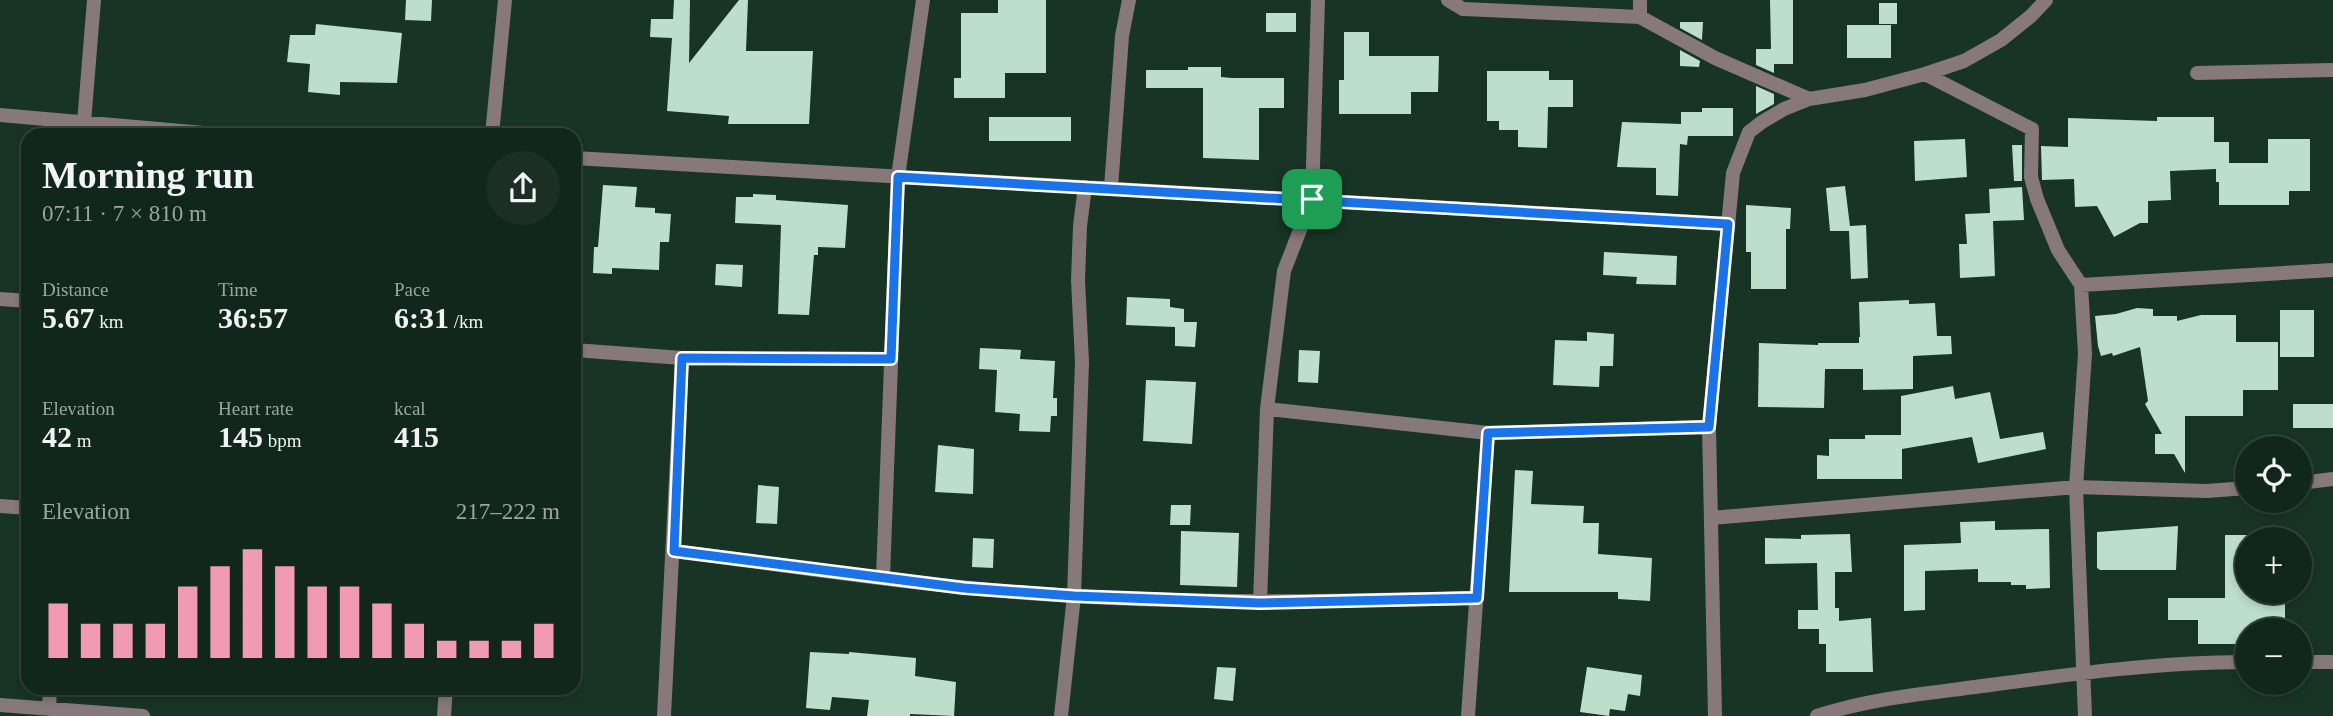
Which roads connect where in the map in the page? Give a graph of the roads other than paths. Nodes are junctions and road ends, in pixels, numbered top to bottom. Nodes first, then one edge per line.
1 (94, 0) edge
2 (505, 0) edge
3 (923, 0) edge
4 (1129, 0) edge
5 (1318, 0) edge
6 (1448, 0) edge
7 (1640, 0) edge
8 (2046, 0) edge
9 (1640, 17) junction
10 (2333, 70) edge
11 (2197, 73) dead end
12 (1925, 74) junction
13 (1809, 99) junction
14 (0, 115) edge
15 (77, 128) edge
16 (83, 128) edge
17 (493, 128) edge
18 (581, 158) edge
19 (898, 177) junction
20 (1085, 187) junction
21 (1111, 188) junction
22 (1312, 199) junction
23 (1728, 224) junction
24 (2333, 270) edge
25 (2081, 285) junction
26 (0, 299) edge
27 (21, 300) edge
28 (581, 351) edge
29 (682, 358) junction
30 (891, 359) junction
31 (1267, 409) junction
32 (1709, 427) junction
33 (1488, 433) junction
34 (2333, 479) edge
35 (2312, 482) edge
36 (2076, 487) junction
37 (2235, 489) edge
38 (0, 506) edge
39 (21, 508) edge
40 (1711, 517) junction
41 (674, 551) junction
42 (883, 577) junction
43 (1074, 596) junction
44 (1477, 598) junction
45 (1260, 603) junction
46 (2312, 662) edge
47 (2333, 662) edge
48 (2235, 663) edge
49 (2083, 672) junction
50 (50, 695) edge
51 (445, 695) edge
52 (0, 705) edge
53 (49, 709) junction
54 (143, 716) edge
55 (443, 716) edge
56 (664, 716) edge
57 (1061, 716) edge
58 (1468, 716) edge
59 (1715, 716) edge
60 (1817, 716) edge
61 (2085, 716) edge

1 - 16 street
2 - 17 street
3 - 19 street
4 - 21 street
5 - 22 street
6 - 9 street
7 - 9 street
8 - 12 street
9 - 13 street
10 - 11 street
12 - 13 street
12 - 25 street
13 - 23 street
14 - 15 street
18 - 19 street
19 - 20 street
19 - 30 street
20 - 21 street
20 - 43 street
21 - 22 street
22 - 23 street
22 - 31 street
23 - 32 street
24 - 25 street
25 - 36 street
26 - 27 street
28 - 29 street
29 - 30 street
29 - 41 street
30 - 42 street
31 - 33 street
31 - 45 street
32 - 33 street
32 - 40 street
33 - 44 street
34 - 35 street
36 - 37 street
36 - 40 street
36 - 49 street
38 - 39 street
40 - 59 street
41 - 42 street
41 - 56 street
42 - 43 street
43 - 45 street
43 - 57 street
44 - 45 street
44 - 58 street
46 - 47 street
48 - 49 street
49 - 60 street
49 - 61 street
50 - 53 street
51 - 55 street
52 - 53 street
53 - 54 street

